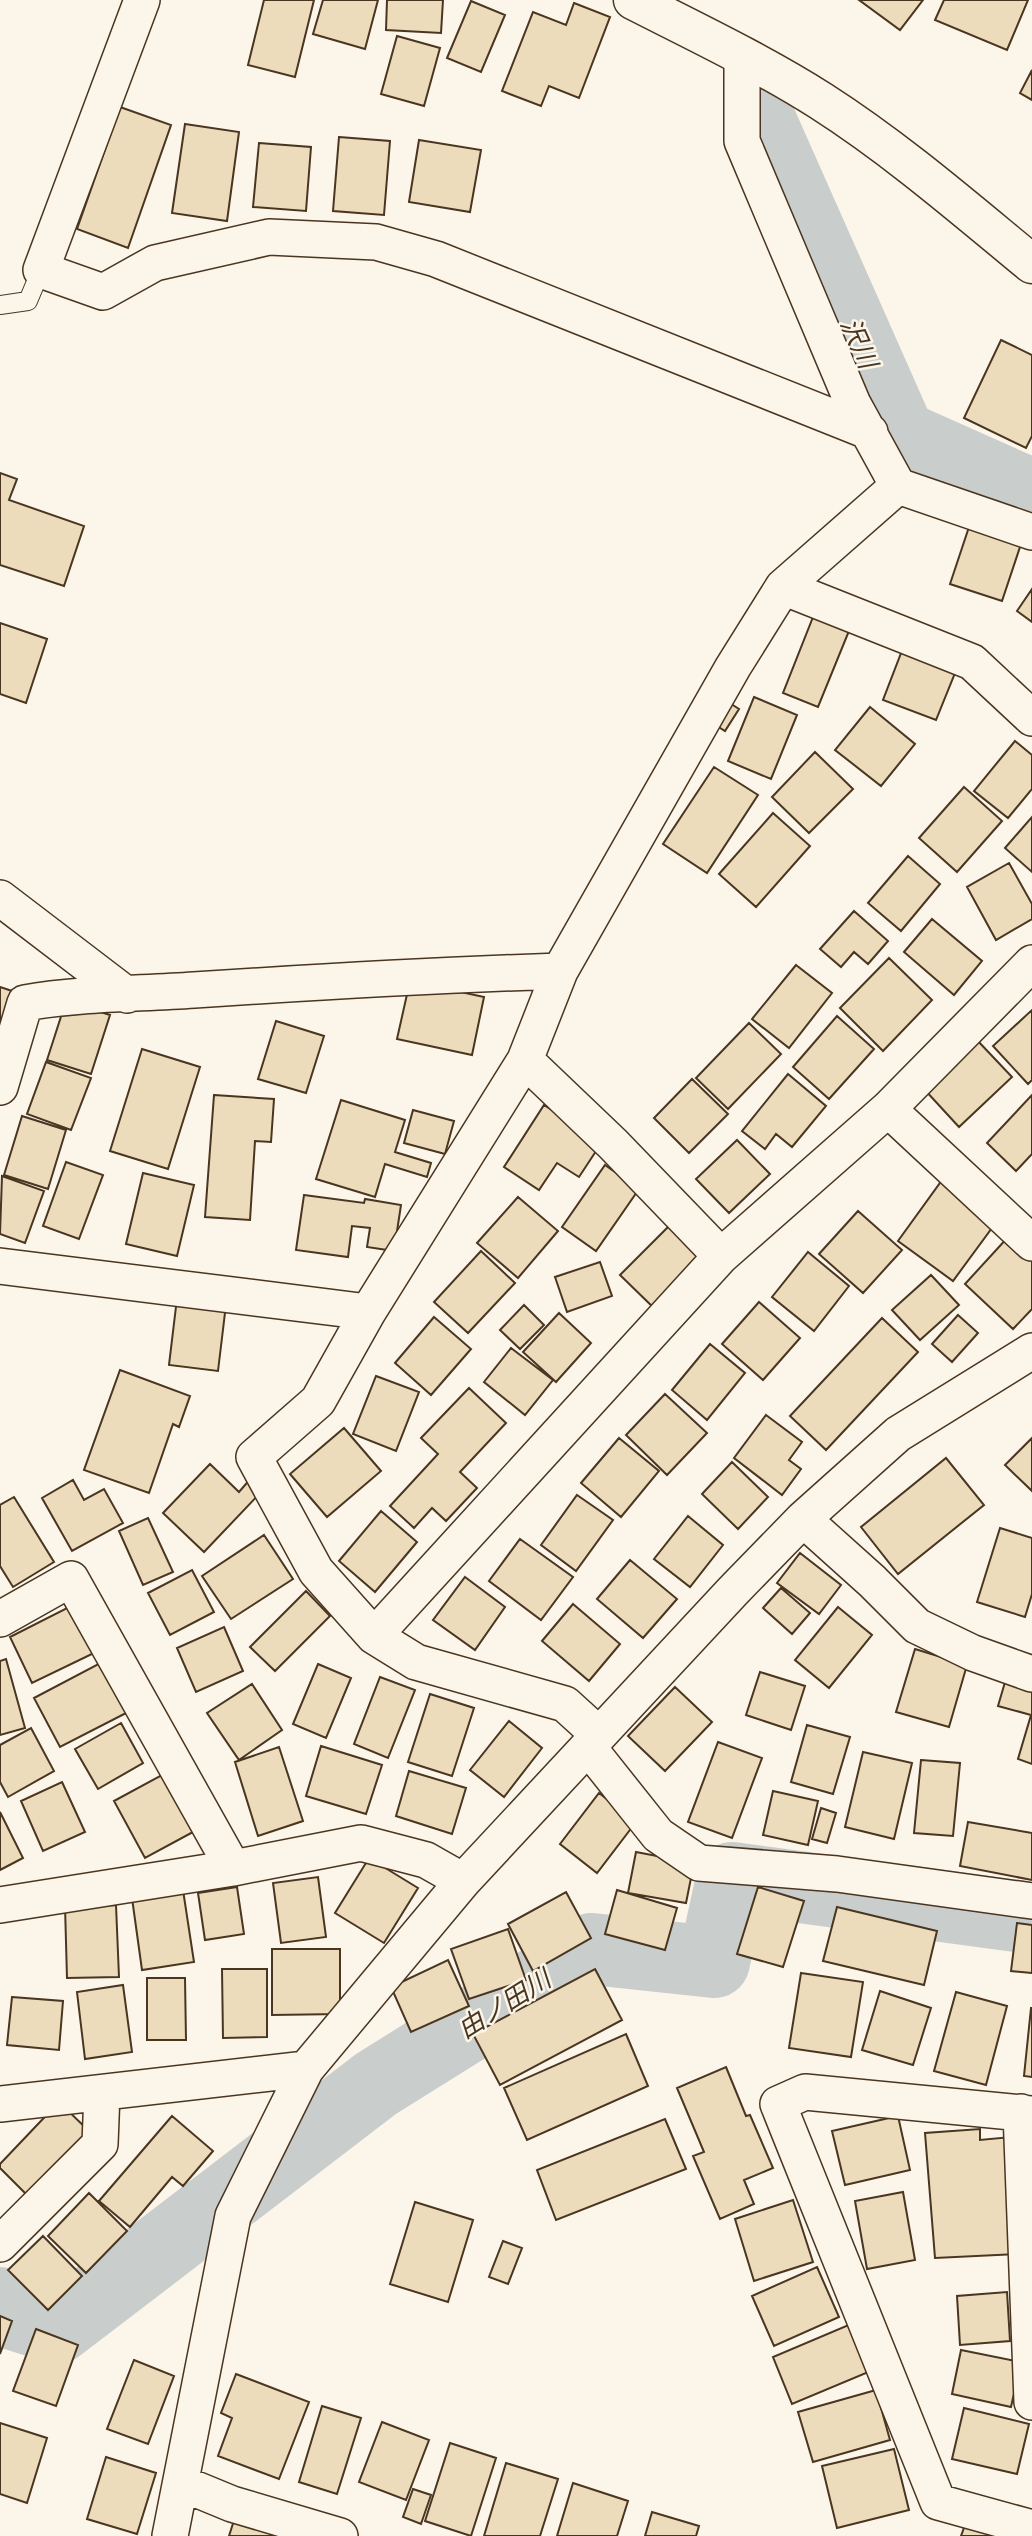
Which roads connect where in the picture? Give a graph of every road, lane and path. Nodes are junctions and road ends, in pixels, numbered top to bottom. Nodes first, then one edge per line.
1 (142, 0) edge
2 (633, 0) edge
3 (742, 55) junction
4 (1032, 264) edge
5 (41, 270) junction
6 (0, 305) edge
7 (870, 432) junction
8 (898, 486) junction
9 (1032, 532) edge
10 (783, 587) junction
11 (1032, 718) edge
12 (0, 898) edge
13 (560, 971) junction
14 (1027, 978) edge
15 (127, 995) junction
16 (525, 1060) junction
17 (0, 1087) edge
18 (888, 1109) junction
19 (1032, 1243) edge
20 (721, 1256) junction
21 (0, 1266) edge
22 (368, 1312) junction
23 (1032, 1351) edge
24 (803, 1519) junction
25 (0, 1619) edge
26 (374, 1636) junction
27 (1032, 1674) edge
28 (593, 1741) junction
29 (233, 1868) junction
30 (463, 1881) junction
31 (1032, 1901) edge
32 (0, 1905) edge
33 (306, 2069) junction
34 (102, 2093) junction
35 (0, 2105) edge
36 (1026, 2113) edge
37 (0, 2244) edge
38 (1032, 2403) edge
39 (181, 2483) junction
40 (1032, 2528) edge
41 (170, 2536) edge
42 (340, 2536) edge

1 - 5 street
2 - 3 street
3 - 4 street
3 - 7 street
5 - 6 lane
5 - 7 street
7 - 8 street
8 - 9 street
8 - 10 street
10 - 11 street
10 - 13 street
12 - 15 street
13 - 15 street
13 - 16 street
14 - 18 street
15 - 17 street
16 - 20 street
16 - 22 street
18 - 19 street
18 - 20 street
20 - 26 street
21 - 22 street
22 - 26 street
23 - 24 street
24 - 27 street
24 - 28 street
25 - 29 street
26 - 28 street
28 - 30 street
28 - 31 street
29 - 30 street
29 - 32 street
30 - 33 street
33 - 34 street
33 - 39 street
34 - 35 street
34 - 37 street
36 - 38 street
36 - 40 street
39 - 41 street
39 - 42 street

